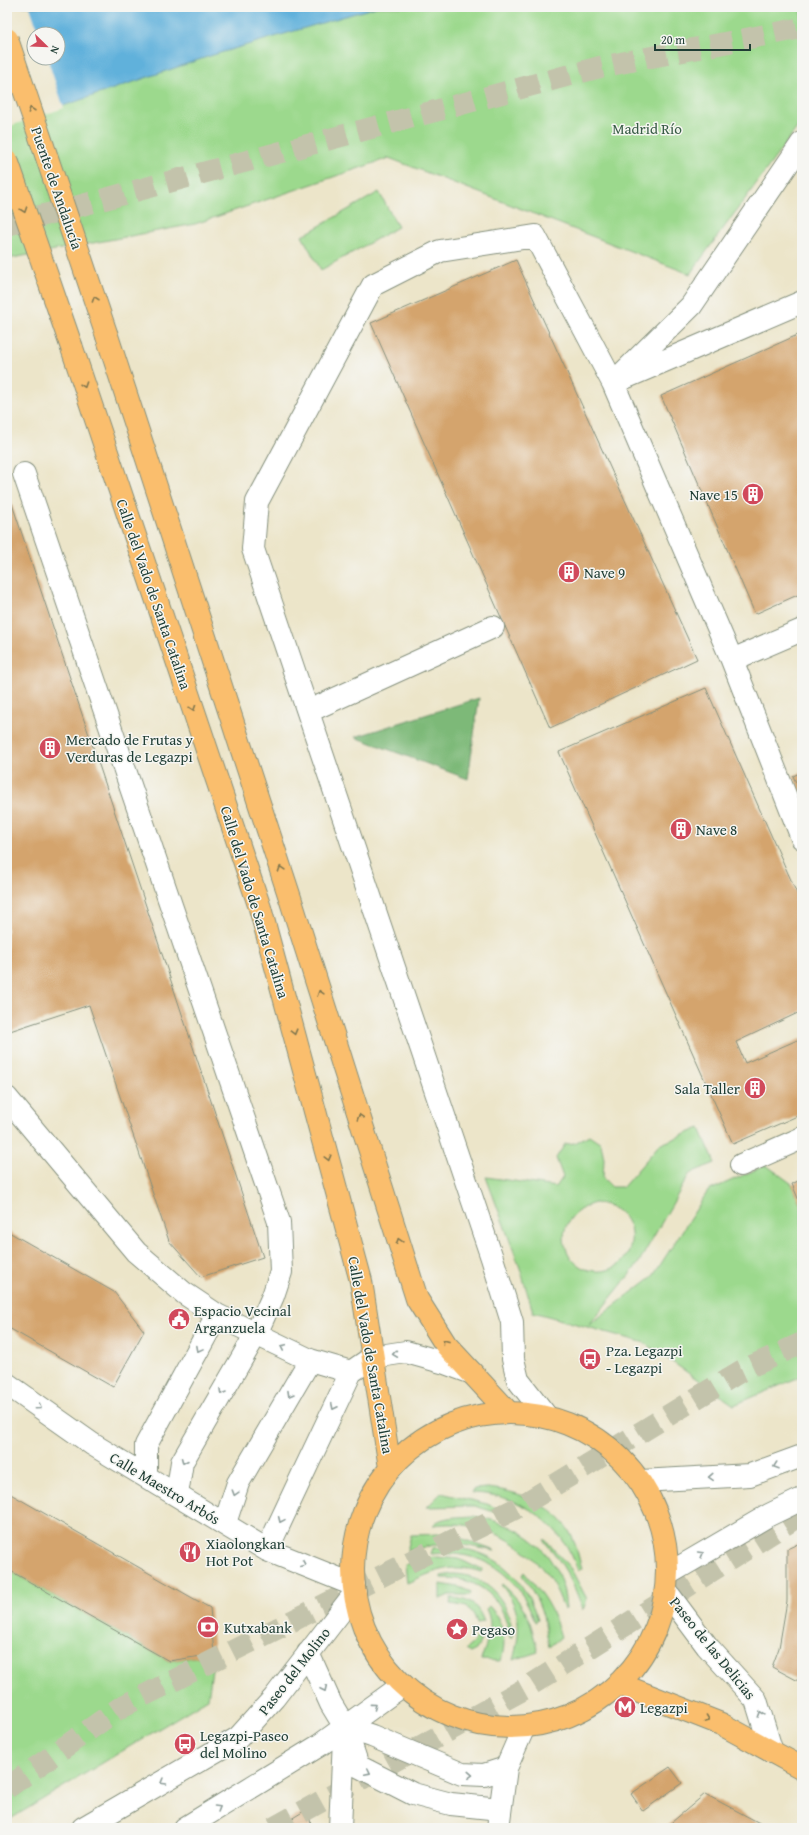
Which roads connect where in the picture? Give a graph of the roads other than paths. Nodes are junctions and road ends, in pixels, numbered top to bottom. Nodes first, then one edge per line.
1 (7, 39) edge
2 (802, 143) edge
3 (7, 160) edge
4 (802, 302) edge
5 (614, 383) junction
6 (24, 474) dead end
7 (493, 627) dead end
8 (802, 630) edge
9 (732, 660) junction
10 (309, 711) junction
11 (802, 838) edge
12 (7, 1098) edge
13 (802, 1138) edge
14 (741, 1165) dead end
15 (217, 1315) junction
16 (256, 1334) junction
17 (373, 1357) junction
18 (310, 1360) junction
19 (351, 1372) junction
20 (472, 1373) junction
21 (7, 1384) edge
22 (509, 1413) junction
23 (547, 1416) junction
24 (802, 1456) edge
25 (390, 1468) junction
26 (146, 1476) junction
27 (641, 1481) junction
28 (177, 1496) junction
29 (802, 1499) edge
30 (225, 1523) junction
31 (267, 1550) junction
32 (667, 1583) junction
33 (354, 1589) junction
34 (308, 1654) junction
35 (619, 1684) junction
36 (403, 1685) junction
37 (345, 1727) junction
38 (524, 1727) junction
39 (772, 1752) junction
40 (506, 1768) junction
41 (802, 1768) edge
42 (499, 1818) edge
43 (83, 1828) edge
44 (184, 1828) edge
45 (340, 1828) edge

20 -> 1 main road, Puente de Andalucía, bridge
2 - 5 street
3 -> 17 main road, Calle del Vado de Santa Catalina, bridge
4 - 5 street
5 - 9 street
5 - 10 street
6 - 16 street
7 - 10 street
8 - 9 street
9 - 11 street
10 - 23 street
12 - 15 street
13 - 14 street
15 - 16 street
15 -> 26 street
18 -> 16 street
16 -> 28 street
17 - 19 street
20 -> 17 street
17 - 25 main road, Calle del Vado de Santa Catalina
18 - 19 street
18 -> 30 street
19 -> 31 street
20 - 22 main road
21 -> 26 street, Calle Maestro Arbós
22 - 23 main road
22 - 25 main road
23 - 27 main road
24 -> 27 street
25 - 33 main road
26 - 28 street, Calle Maestro Arbós
27 - 32 main road
28 - 30 street, Calle Maestro Arbós
32 -> 29 street
30 - 31 street, Calle Maestro Arbós
31 -> 33 street, Calle Maestro Arbós
32 - 35 main road
39 -> 32 street, Paseo de las Delicias
33 - 34 street, Paseo del Molino
33 - 36 main road
34 -> 37 street
34 -> 43 street, Paseo del Molino
35 - 38 main road
35 -> 39 main road
37 -> 36 street
36 - 38 main road
37 -> 40 street
37 -> 42 street
44 -> 37 street
37 - 45 street
38 - 40 street
39 - 41 main road
40 - 42 street

